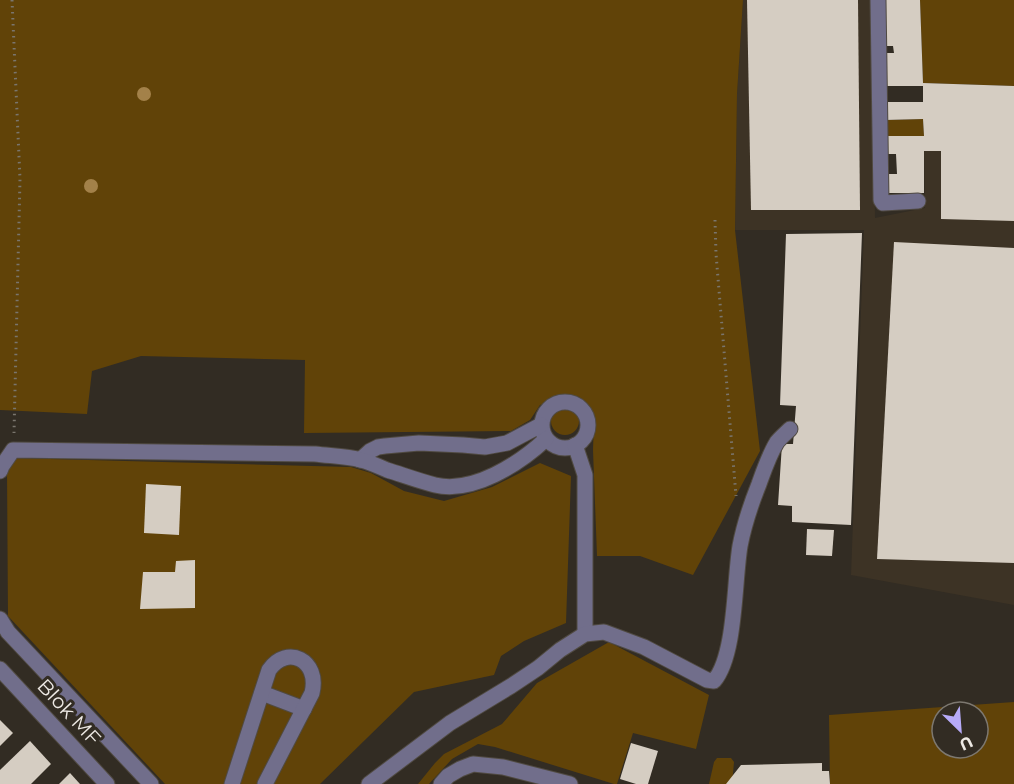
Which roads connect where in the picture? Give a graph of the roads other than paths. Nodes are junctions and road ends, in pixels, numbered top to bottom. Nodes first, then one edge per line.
1 (878, 0) edge
2 (918, 201) dead end
3 (790, 429) dead end
4 (544, 432) junction
5 (575, 446) junction
6 (360, 460) junction
7 (0, 471) edge
8 (0, 619) edge
9 (585, 634) junction
10 (0, 669) edge
11 (262, 693) junction
12 (304, 710) junction
13 (107, 784) edge
14 (151, 784) edge
15 (232, 784) edge
16 (265, 784) edge
17 (369, 784) edge
18 (441, 784) edge
19 (570, 784) edge

1 - 2 street
3 - 9 street
4 - 5 street
4 - 5 street
4 - 6 street
4 - 6 street
5 - 9 street
6 - 7 street
8 - 14 street
9 - 17 street
10 - 13 street, Blok MF
11 - 12 street
11 - 12 street
11 - 15 street
12 - 16 street
18 - 19 street

